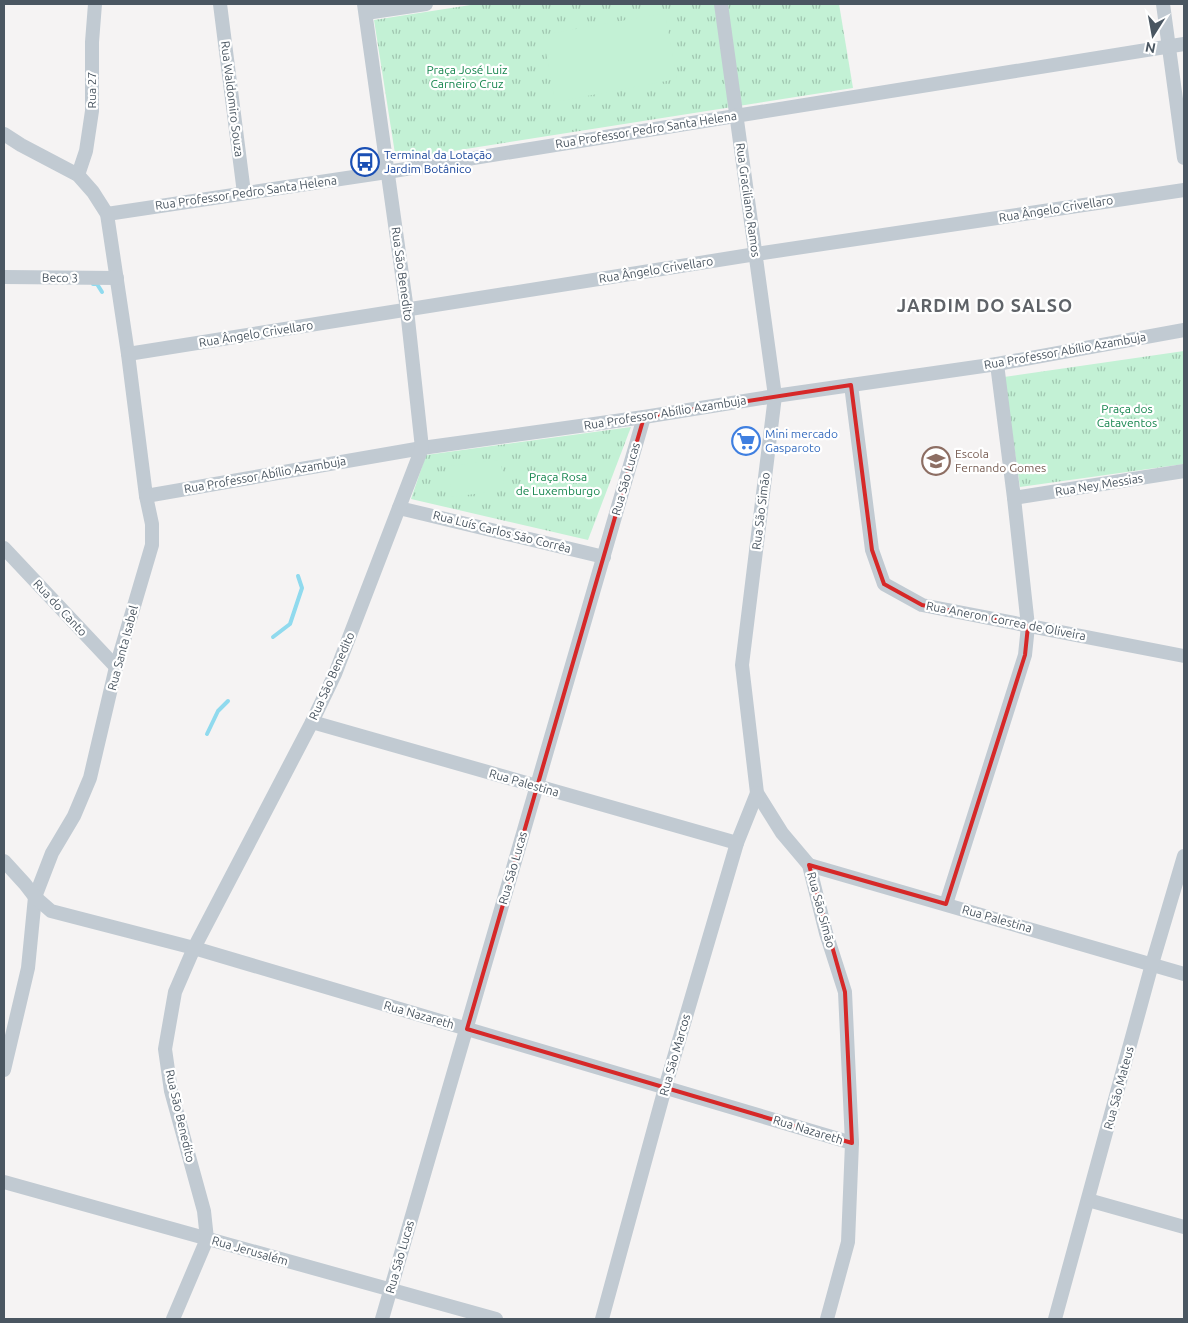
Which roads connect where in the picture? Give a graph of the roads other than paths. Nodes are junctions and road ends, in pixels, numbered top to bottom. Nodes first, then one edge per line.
1 (95, 4) edge
2 (220, 4) edge
3 (426, 4) edge
4 (721, 4) edge
5 (1162, 4) edge
6 (365, 8) edge
7 (1184, 44) edge
8 (1168, 46) junction
9 (736, 116) junction
10 (4, 134) edge
11 (1184, 158) edge
12 (387, 172) junction
13 (78, 175) junction
14 (1184, 190) edge
15 (244, 193) junction
16 (107, 214) junction
17 (756, 254) junction
18 (4, 276) edge
19 (117, 278) junction
20 (407, 310) junction
21 (1184, 330) edge
22 (128, 354) junction
23 (997, 364) junction
24 (851, 385) junction
25 (775, 396) junction
26 (644, 416) junction
27 (422, 448) junction
28 (1184, 471) edge
29 (146, 496) junction
30 (1014, 498) junction
31 (399, 508) junction
32 (4, 548) edge
33 (604, 557) junction
34 (1028, 626) junction
35 (1184, 656) edge
36 (116, 668) junction
37 (312, 722) junction
38 (537, 786) junction
39 (757, 793) junction
40 (737, 843) junction
41 (1184, 856) edge
42 (4, 861) edge
43 (810, 865) junction
44 (35, 897) junction
45 (946, 904) junction
46 (194, 948) junction
47 (1152, 964) junction
48 (1184, 974) edge
49 (466, 1029) junction
50 (4, 1070) edge
51 (665, 1088) junction
52 (852, 1144) junction
53 (4, 1182) edge
54 (1088, 1200) junction
55 (1184, 1227) edge
56 (207, 1239) junction
57 (391, 1290) junction
58 (173, 1319) edge
59 (382, 1319) edge
60 (496, 1319) edge
61 (602, 1319) edge
62 (827, 1319) edge
63 (1055, 1319) edge

1 - 13 street, Rua 27
2 - 15 street, Rua Waldomiro Souza
3 - 6 street
4 - 9 street, Rua Graciliano Ramos
5 - 8 street
6 - 12 street, Rua São Benedito
7 - 8 street, Rua Professor Pedro Santa Helena
8 - 9 street, Rua Professor Pedro Santa Helena
8 - 11 street
9 - 12 street, Rua Professor Pedro Santa Helena
9 - 17 street, Rua Graciliano Ramos
10 - 13 street
12 - 15 street, Rua Professor Pedro Santa Helena
12 - 20 street, Rua São Benedito
13 - 16 street
14 - 17 street, Rua Ângelo Crivellaro
15 - 16 street, Rua Professor Pedro Santa Helena
16 - 19 street, Rua Santa Isabel
17 - 20 street, Rua Ângelo Crivellaro
17 - 25 street, Rua Graciliano Ramos
18 - 19 street, Beco 3
19 - 22 street, Rua Santa Isabel
20 - 22 street, Rua Ângelo Crivellaro
20 - 27 street, Rua São Benedito
21 - 23 street, Rua Professor Abílio Azambuja
22 - 29 street, Rua Santa Isabel
23 - 24 street, Rua Professor Abílio Azambuja
23 - 30 street
24 - 25 street, Rua Professor Abílio Azambuja
24 - 34 street, Rua Aneron Correa de Oliveira
25 - 26 street, Rua Professor Abílio Azambuja
25 - 39 street, Rua São Simão
26 - 27 street, Rua Professor Abílio Azambuja
26 - 33 street, Rua São Lucas
27 - 29 street, Rua Professor Abílio Azambuja
27 - 31 street, Rua São Benedito
28 - 30 street, Rua Ney Messias
29 - 36 street, Rua Santa Isabel
30 - 34 street
31 - 33 street, Rua Luís Carlos São Corrêa
31 - 37 street, Rua São Benedito
32 - 36 street, Rua do Canto
33 - 38 street, Rua São Lucas
34 - 35 street, Rua Aneron Correa de Oliveira
34 - 45 street
36 - 44 street, Rua Santa Isabel
37 - 38 street, Rua Palestina
37 - 46 street, Rua São Benedito
38 - 40 street, Rua Palestina
38 - 49 street, Rua São Lucas
39 - 40 street, Rua São Marcos
39 - 43 street, Rua São Simão
40 - 51 street, Rua São Marcos
41 - 47 street, Rua São Mateus
42 - 44 street, Rua Nazareth
43 - 45 street, Rua Palestina
43 - 52 street, Rua São Simão
44 - 46 street, Rua Nazareth
44 - 50 street, Rua Santa Isabel
45 - 47 street, Rua Palestina
46 - 49 street, Rua Nazareth
46 - 56 street, Rua São Benedito
47 - 48 street, Rua Palestina
47 - 54 street, Rua São Mateus
49 - 51 street, Rua Nazareth
49 - 57 street, Rua São Lucas
51 - 52 street, Rua Nazareth
51 - 61 street, Rua São Marcos
52 - 62 street, Rua São Simão
53 - 56 street, Rua Jerusalém
54 - 55 street
54 - 63 street, Rua São Mateus
56 - 57 street, Rua Jerusalém
56 - 58 street, Rua São Benedito
57 - 59 street, Rua São Lucas
57 - 60 street, Rua Jerusalém

